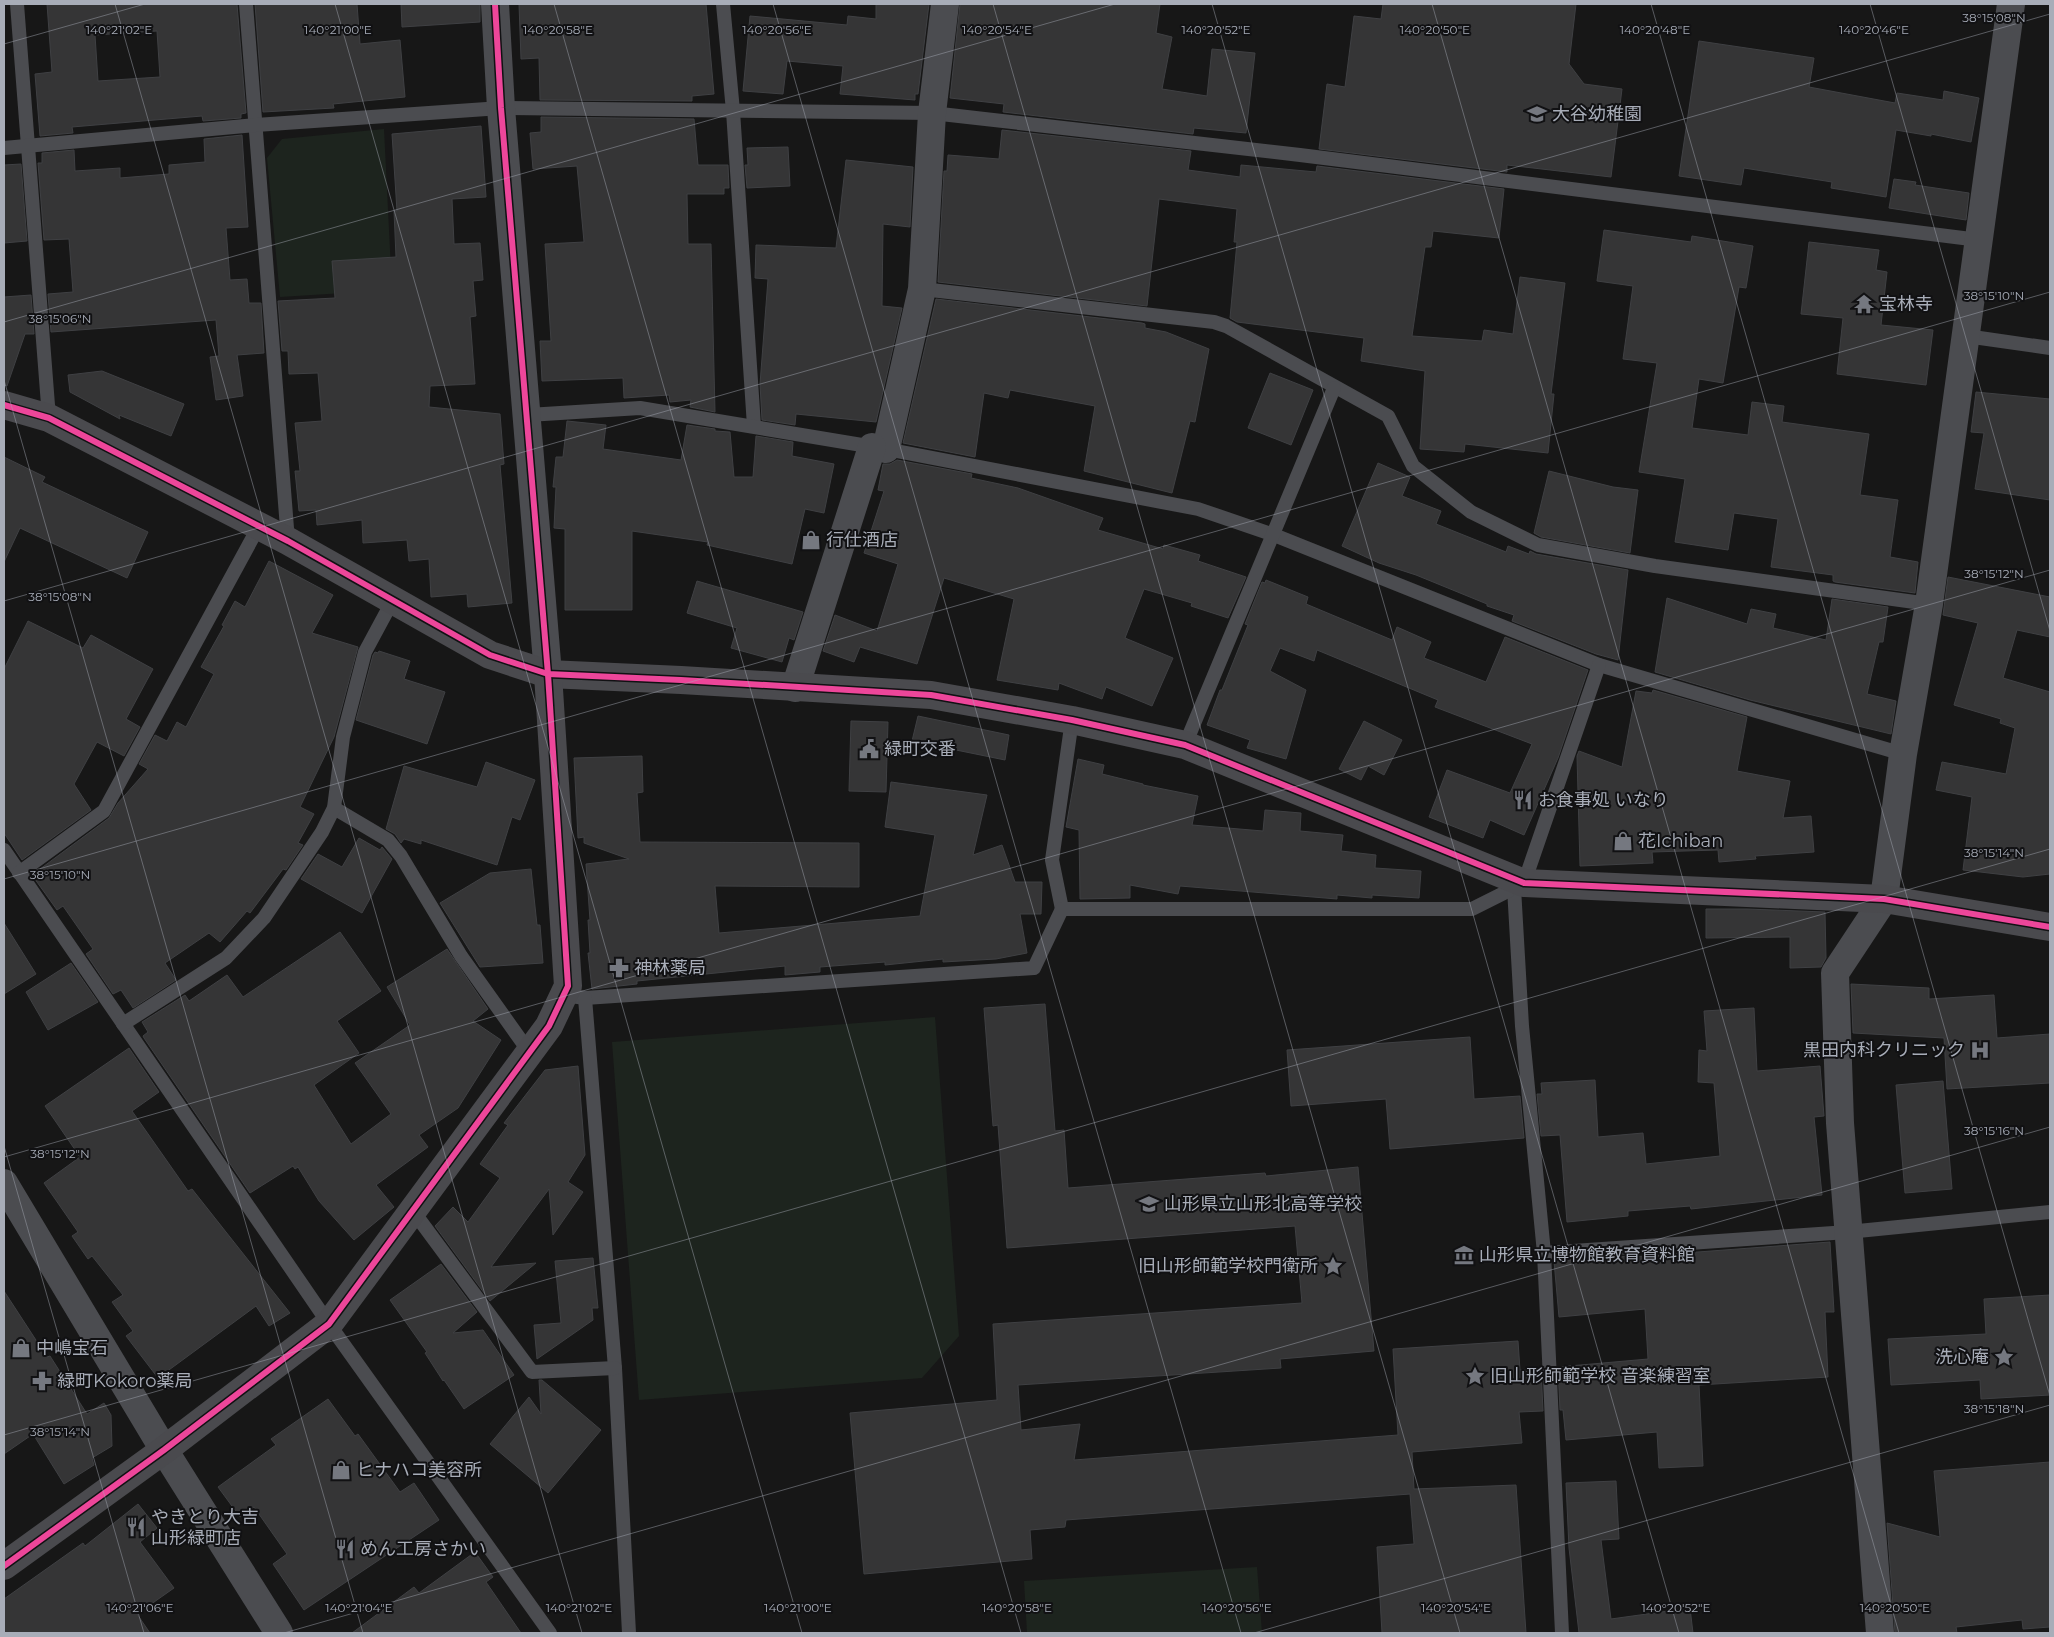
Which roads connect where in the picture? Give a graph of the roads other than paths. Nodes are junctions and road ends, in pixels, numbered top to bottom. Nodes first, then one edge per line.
1 (17, 4) edge
2 (246, 4) edge
3 (495, 4) edge
4 (723, 4) edge
5 (945, 4) edge
6 (2011, 4) edge
7 (501, 108) junction
8 (733, 111) junction
9 (932, 114) junction
10 (256, 125) junction
11 (27, 146) junction
12 (4, 148) edge
13 (1979, 240) junction
14 (922, 289) junction
15 (1966, 336) junction
16 (2050, 348) edge
17 (1334, 388) junction
18 (4, 405) edge
19 (528, 415) junction
20 (49, 418) junction
21 (754, 426) junction
22 (879, 448) junction
23 (259, 526) junction
24 (1274, 535) junction
25 (288, 541) junction
26 (393, 600) junction
27 (1929, 604) junction
28 (1599, 664) junction
29 (548, 674) junction
30 (795, 688) junction
31 (1072, 720) junction
32 (1185, 745) junction
33 (1903, 754) junction
34 (334, 808) junction
35 (4, 850) edge
36 (19, 872) junction
37 (1519, 886) junction
38 (1884, 899) junction
39 (1062, 909) junction
40 (2050, 927) edge
41 (575, 996) junction
42 (123, 1024) junction
43 (530, 1053) junction
44 (4, 1183) edge
45 (413, 1211) junction
46 (2050, 1212) edge
47 (1848, 1232) junction
48 (1544, 1253) junction
49 (329, 1324) junction
50 (615, 1368) junction
51 (164, 1450) junction
52 (4, 1566) edge
53 (279, 1633) edge
54 (550, 1633) edge
55 (629, 1633) edge
56 (1562, 1633) edge
57 (1880, 1633) edge

1 - 11 lane
2 - 10 lane
3 - 7 street
4 - 8 lane
5 - 9 street
6 - 13 street
7 - 8 lane
7 - 10 lane
7 - 19 street
8 - 9 lane
8 - 21 lane
9 - 13 lane
9 - 14 street
10 - 11 lane
10 - 25 lane
11 - 12 lane
11 - 20 lane
13 - 15 street
14 - 17 lane
14 - 22 street
15 - 16 lane
15 - 27 street
17 - 24 lane
17 - 27 lane
18 - 20 street
19 - 21 lane
19 - 29 street
20 - 23 street
21 - 22 lane
22 - 24 lane
22 - 30 street
23 - 25 street
23 - 36 lane
24 - 28 lane
24 - 32 lane
25 - 26 street
26 - 29 street
26 - 34 lane
27 - 33 street
28 - 33 lane
28 - 37 lane
29 - 30 street
29 - 41 street
30 - 31 street
31 - 32 street
31 - 39 lane
32 - 37 street
33 - 38 street
34 - 42 lane
34 - 43 lane
35 - 36 lane
36 - 42 lane
37 - 38 street
37 - 39 lane
37 - 48 lane
38 - 40 street
38 - 47 street
39 - 41 lane
41 - 43 street
41 - 50 lane
42 - 49 lane
43 - 45 street
44 - 51 street
45 - 49 street
45 - 50 lane
46 - 47 lane
47 - 48 lane
47 - 57 street
48 - 56 lane
49 - 51 street
49 - 54 lane
50 - 55 lane
51 - 52 street
51 - 53 street

